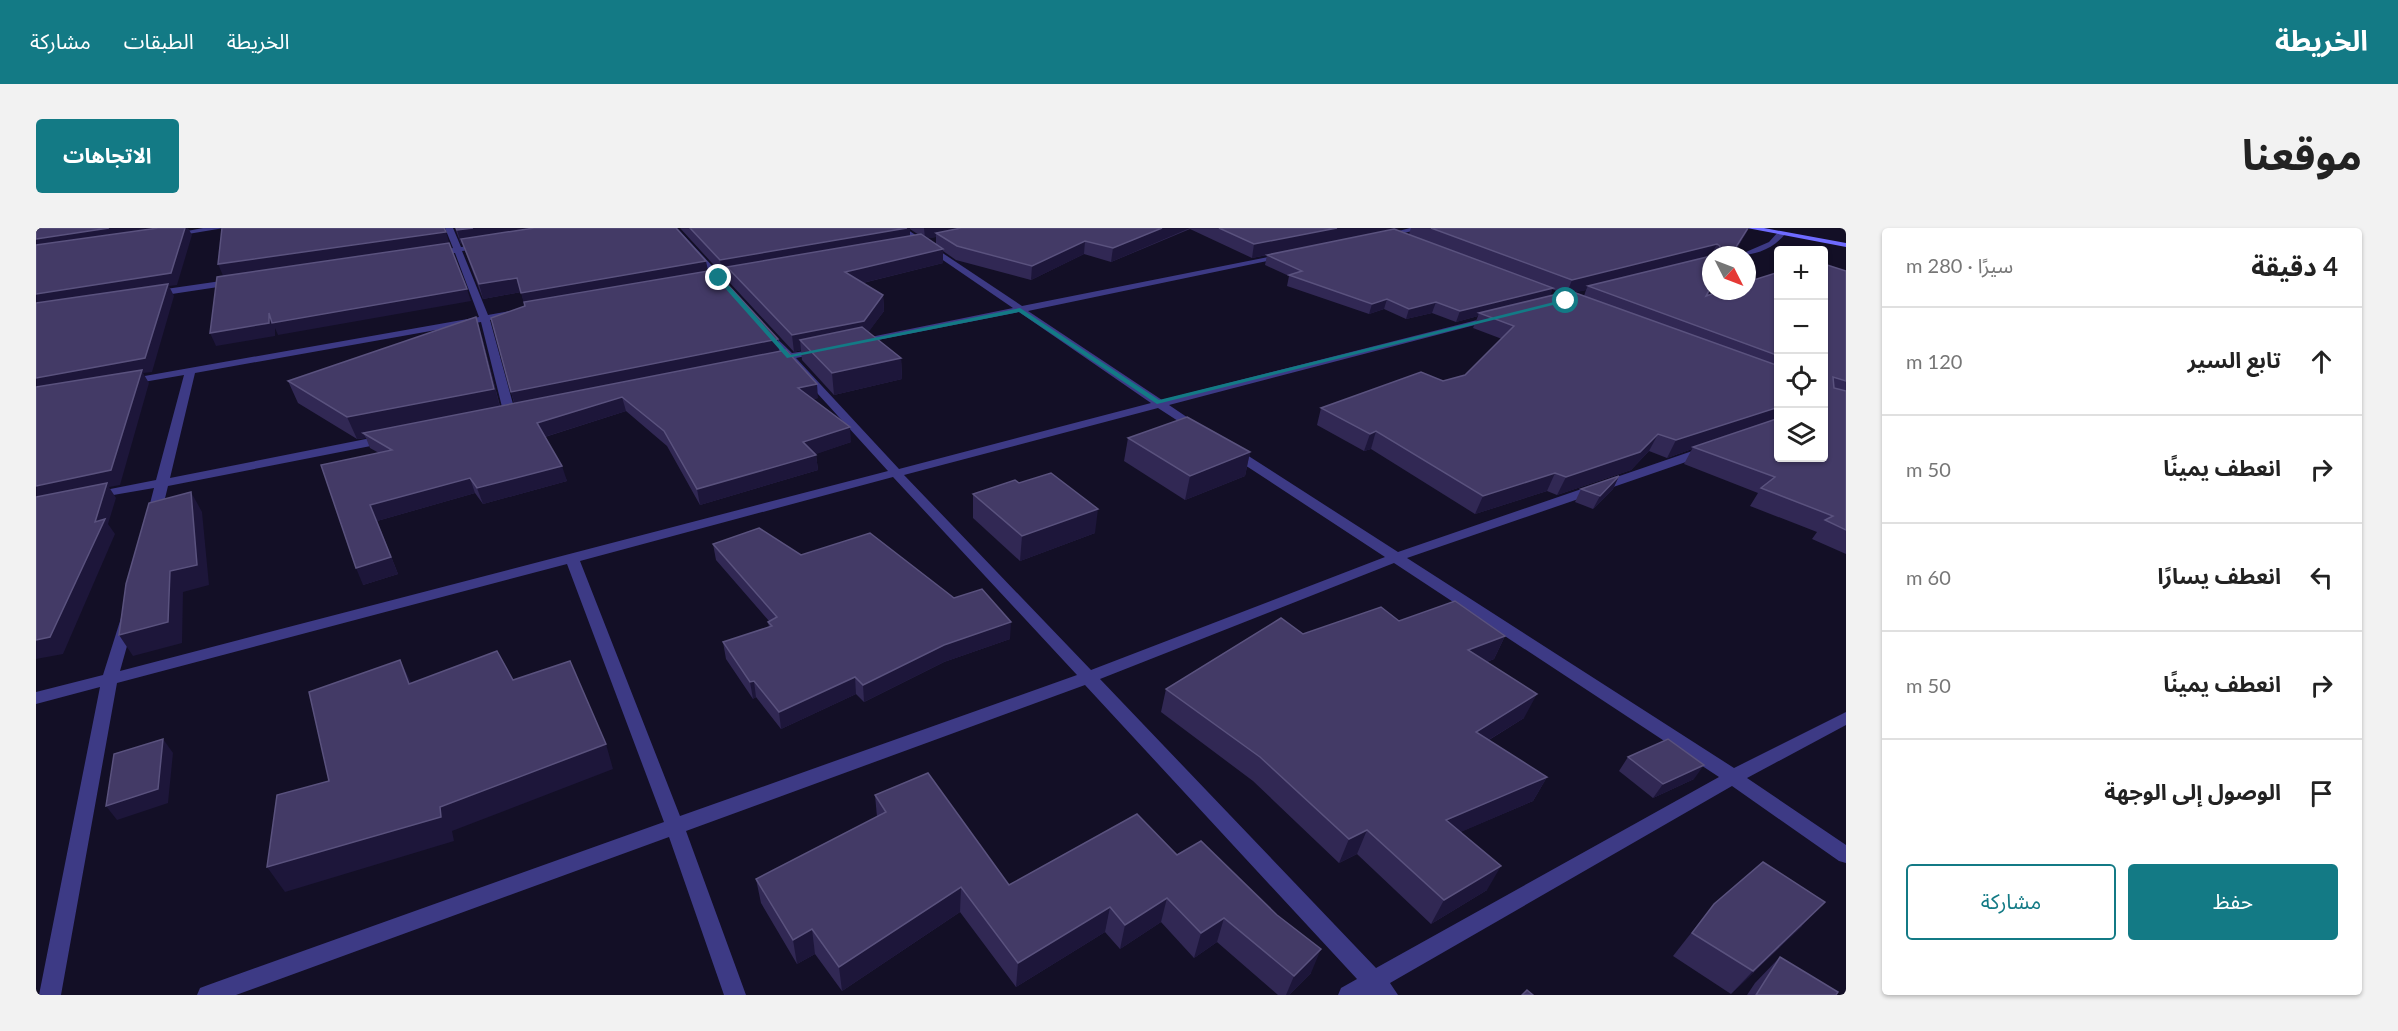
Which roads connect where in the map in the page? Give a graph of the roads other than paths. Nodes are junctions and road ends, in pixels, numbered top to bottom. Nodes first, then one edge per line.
1 (220, 228) edge
2 (449, 228) edge
3 (673, 228) edge
4 (900, 228) edge
5 (1377, 228) edge
6 (1421, 228) edge
7 (1751, 228) edge
8 (1784, 231) edge
9 (1392, 234) junction
10 (163, 236) edge
11 (1369, 238) edge
12 (1846, 238) edge
13 (1414, 242) edge
14 (490, 245) edge
15 (1846, 245) edge
16 (457, 250) junction
17 (1756, 250) edge
18 (1299, 253) edge
19 (422, 255) edge
20 (246, 281) edge
21 (141, 296) edge
22 (734, 296) edge
23 (1020, 310) junction
24 (520, 313) edge
25 (1509, 315) edge
26 (485, 319) junction
27 (758, 322) edge
28 (847, 345) edge
29 (835, 347) edge
30 (789, 357) junction
31 (754, 364) edge
32 (190, 371) junction
33 (113, 384) edge
34 (1157, 402) junction
35 (521, 412) edge
36 (510, 415) junction
37 (498, 417) edge
38 (394, 437) edge
39 (1722, 445) edge
40 (895, 472) junction
41 (164, 482) junction
42 (82, 499) edge
43 (148, 540) edge
44 (1395, 558) junction
45 (572, 559) junction
46 (129, 610) edge
47 (1089, 677) junction
48 (110, 679) junction
49 (36, 698) edge
50 (1846, 718) edge
51 (1733, 777) junction
52 (675, 827) junction
53 (1846, 855) edge
54 (1380, 988) edge
55 (50, 995) edge
56 (208, 995) edge
57 (735, 995) edge
58 (1349, 995) edge

1 - 10 street
2 - 16 street
3 - 22 street
4 - 23 street
5 - 9 street
6 - 9 street
7 - 8 main road
8 - 12 main road
8 - 15 main road
8 - 17 street
9 - 11 street
9 - 13 street
14 - 16 street
16 - 19 street
16 - 26 street
18 - 23 street
20 - 21 street
23 - 28 street
23 - 34 street
24 - 26 street
25 - 34 street
26 - 32 street
26 - 36 street
27 - 30 street
29 - 30 street
30 - 31 street
30 - 40 street
32 - 33 street
32 - 41 street
34 - 40 street
34 - 44 street
35 - 36 street
36 - 37 street
38 - 41 street
39 - 44 street
40 - 45 street
40 - 47 street
41 - 42 street
41 - 43 street
44 - 47 street
44 - 51 street
45 - 48 street
45 - 52 street
46 - 48 street
47 - 52 street
47 - 54 street
48 - 49 street
48 - 55 street
50 - 51 street
51 - 53 street
51 - 54 street
52 - 56 street
52 - 57 street
54 - 58 street

